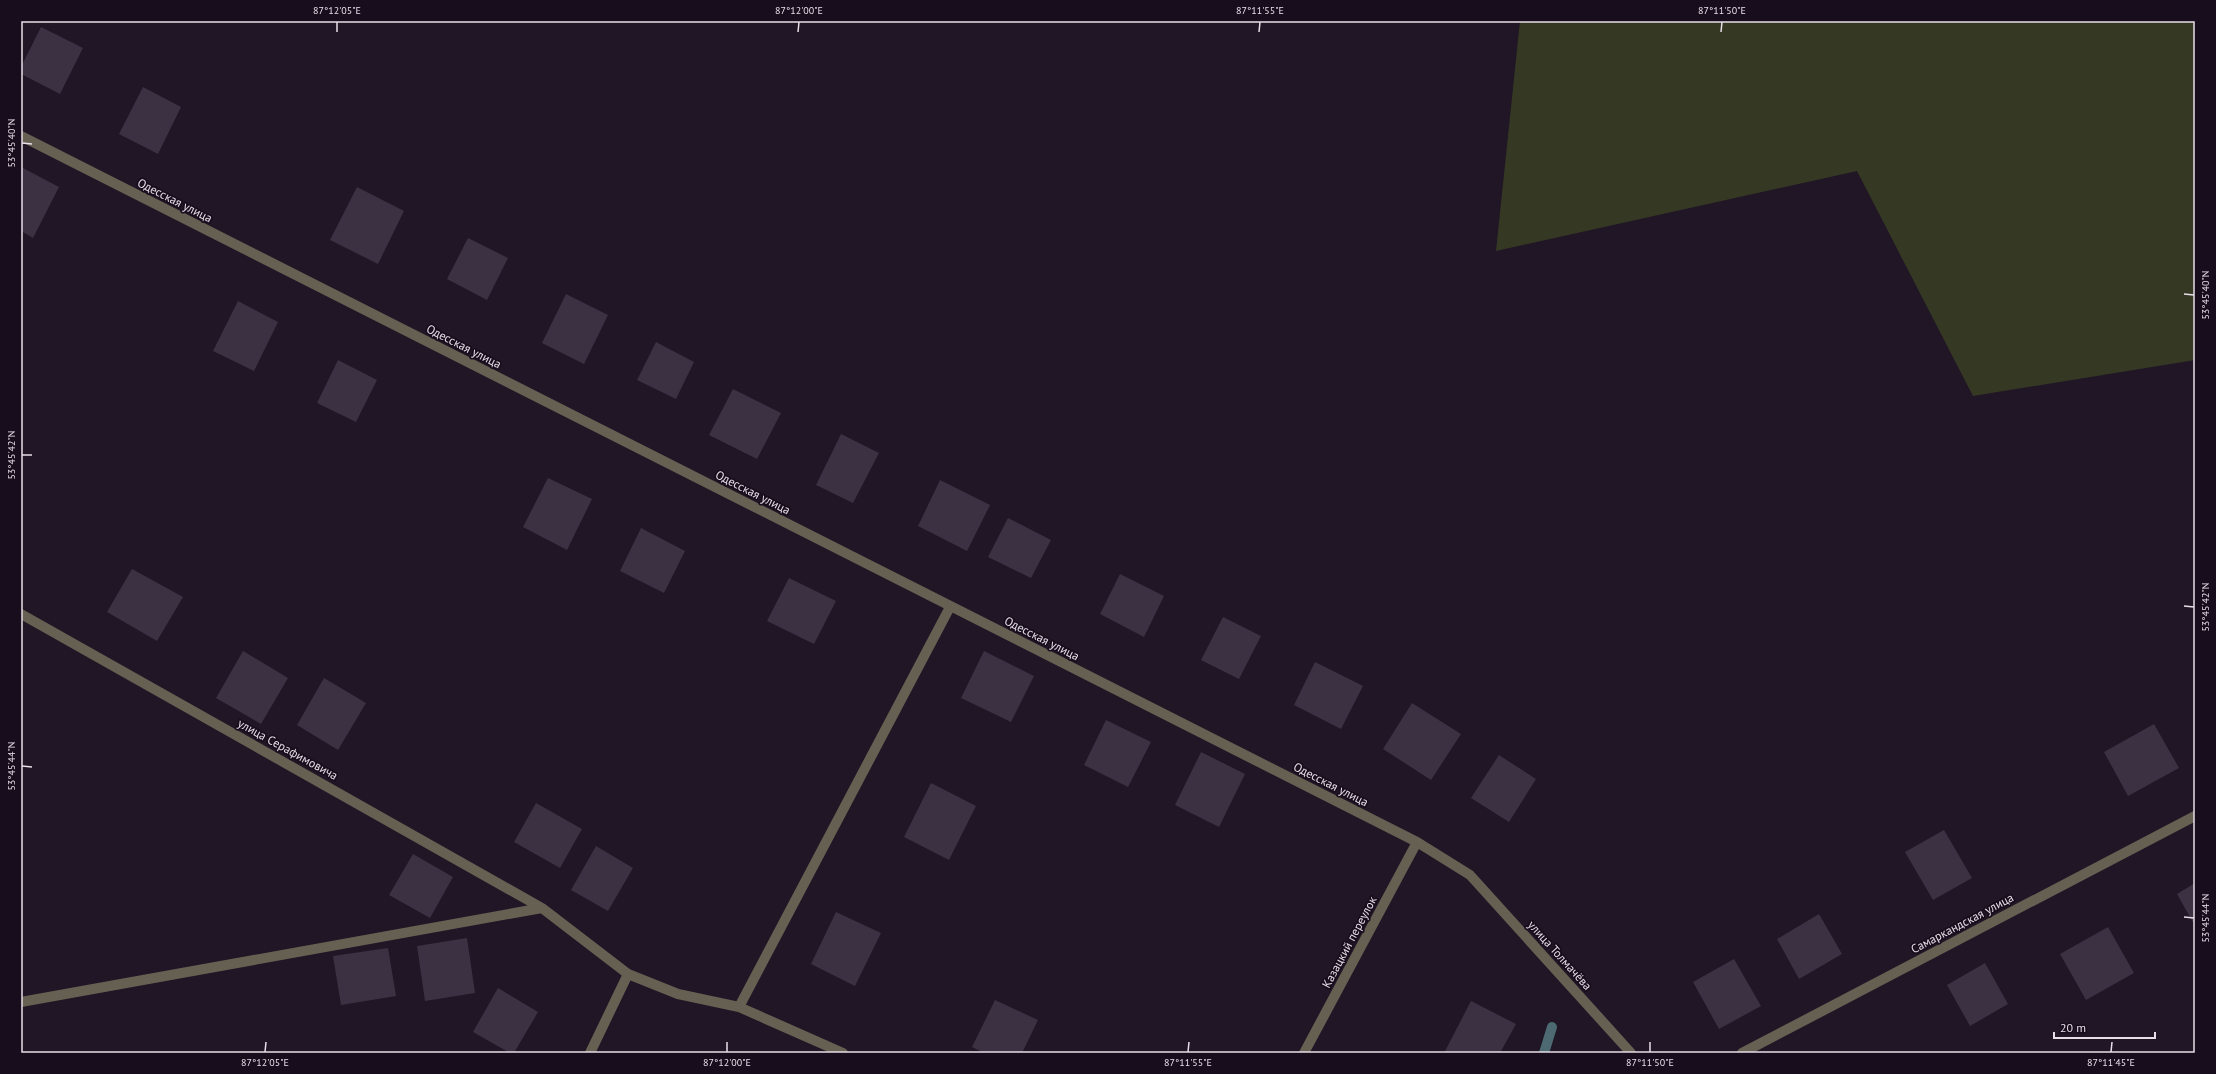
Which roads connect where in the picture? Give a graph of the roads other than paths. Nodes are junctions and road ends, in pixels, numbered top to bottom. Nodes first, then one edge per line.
1 (21, 136) edge
2 (950, 607) junction
3 (21, 614) edge
4 (2195, 816) edge
5 (1417, 842) junction
6 (1470, 875) joint
7 (542, 908) junction
8 (628, 974) junction
9 (21, 1002) edge
10 (739, 1007) junction
11 (590, 1053) edge
12 (843, 1053) edge
13 (1304, 1053) edge
14 (1630, 1053) edge
15 (1742, 1053) edge

1 - 2 street, Одесская улица
2 - 5 street, Одесская улица
2 - 10 street
3 - 7 street, улица Серафимовича
4 - 15 street, Самаркандская улица
5 - 6 street, Одесская улица
5 - 13 street, Казацкий переулок
6 - 14 street, улица Толмачёва
7 - 8 street, улица Серафимовича
7 - 9 street
8 - 10 street, улица Серафимовича
8 - 11 street
10 - 12 street, улица Серафимовича

